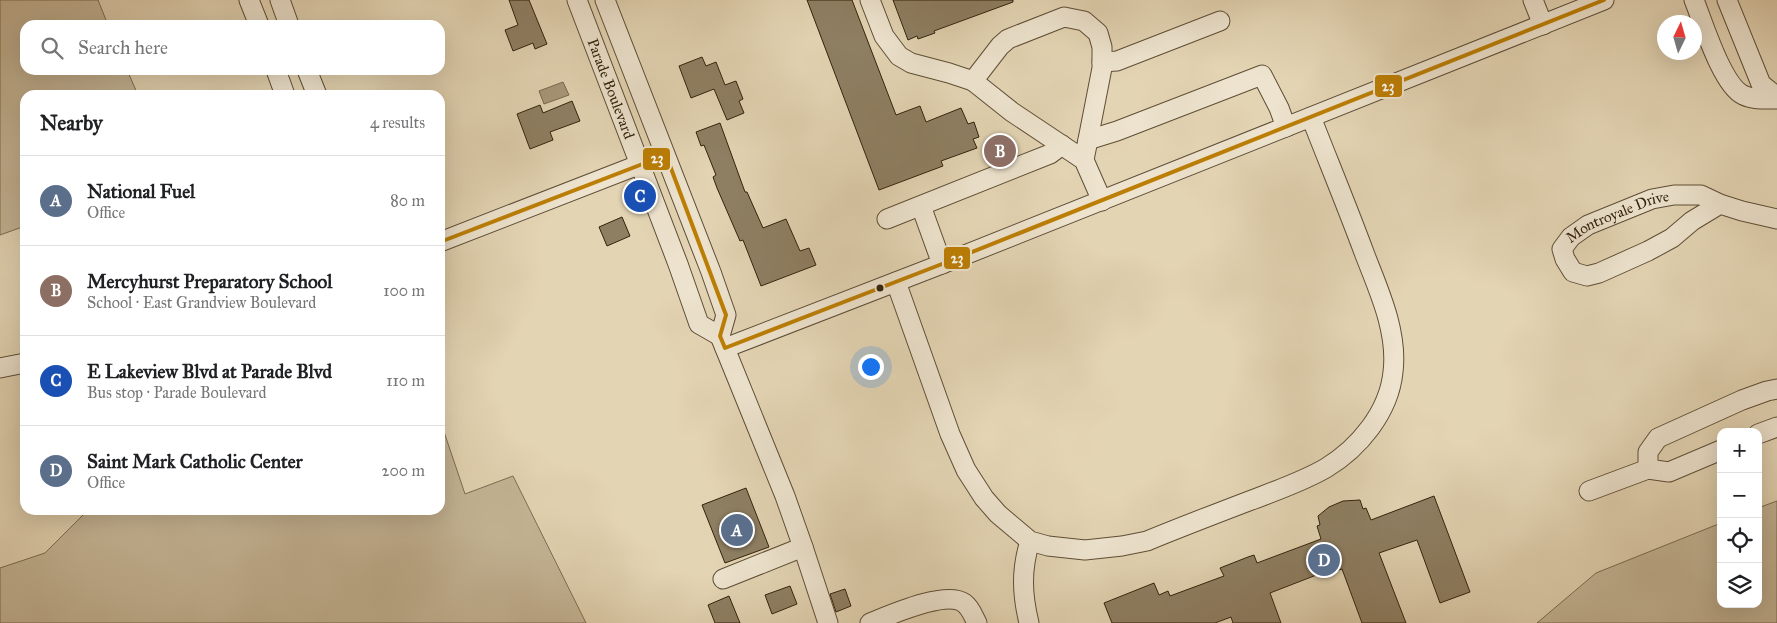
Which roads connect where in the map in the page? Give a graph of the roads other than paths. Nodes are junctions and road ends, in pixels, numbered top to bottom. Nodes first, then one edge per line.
1 (249, 0) edge
2 (280, 0) edge
3 (577, 0) edge
4 (605, 0) edge
5 (870, 0) edge
6 (1533, 0) edge
7 (1604, 0) edge
8 (1694, 0) edge
9 (1727, 0) edge
10 (257, 20) edge
11 (287, 20) edge
12 (1220, 21) dead end
13 (1543, 25) junction
14 (1102, 62) junction
15 (278, 75) edge
16 (309, 75) edge
17 (973, 81) junction
18 (283, 90) edge
19 (315, 90) edge
20 (1777, 98) edge
21 (1311, 117) junction
22 (1286, 127) junction
23 (1088, 140) junction
24 (1062, 145) junction
25 (666, 155) junction
26 (1084, 160) junction
27 (640, 164) junction
28 (1102, 201) junction
29 (1720, 204) junction
30 (920, 206) junction
31 (887, 219) dead end
32 (1777, 219) edge
33 (445, 240) edge
34 (942, 264) junction
35 (896, 282) junction
36 (723, 342) junction
37 (20, 364) edge
38 (0, 368) edge
39 (1777, 390) edge
40 (1777, 427) edge
41 (1762, 433) edge
42 (1717, 452) edge
43 (1648, 469) junction
44 (1589, 491) dead end
45 (1030, 541) junction
46 (803, 547) junction
47 (733, 570) dead end
48 (878, 622) edge
49 (828, 623) edge
50 (976, 623) edge
51 (1029, 623) edge

1 - 10 street
2 - 11 street
3 - 27 street, Parade Boulevard
4 - 25 street, Parade Boulevard
5 - 17 street
6 - 13 street
7 - 13 street
8 - 20 street
9 - 20 street
12 - 14 street
13 - 21 street
14 - 17 street
14 - 23 street
15 - 18 street
16 - 19 street
17 - 24 street
21 - 22 street
21 - 45 street
22 - 23 street
22 - 28 street
23 - 26 street
24 - 26 street
24 - 30 street
25 - 27 street
25 - 36 street, Parade Boulevard
26 - 28 street
27 - 33 street
27 - 36 street, Parade Boulevard
28 - 34 street
29 - 29 street, Montroyale Drive
29 - 32 street, Montroyale Drive
30 - 31 street
30 - 34 street
34 - 35 street
35 - 36 street
35 - 45 street
36 - 46 street
37 - 38 street
39 - 43 street
40 - 41 street
42 - 43 street
43 - 44 street
45 - 51 street
46 - 47 street
46 - 49 street
48 - 50 street

